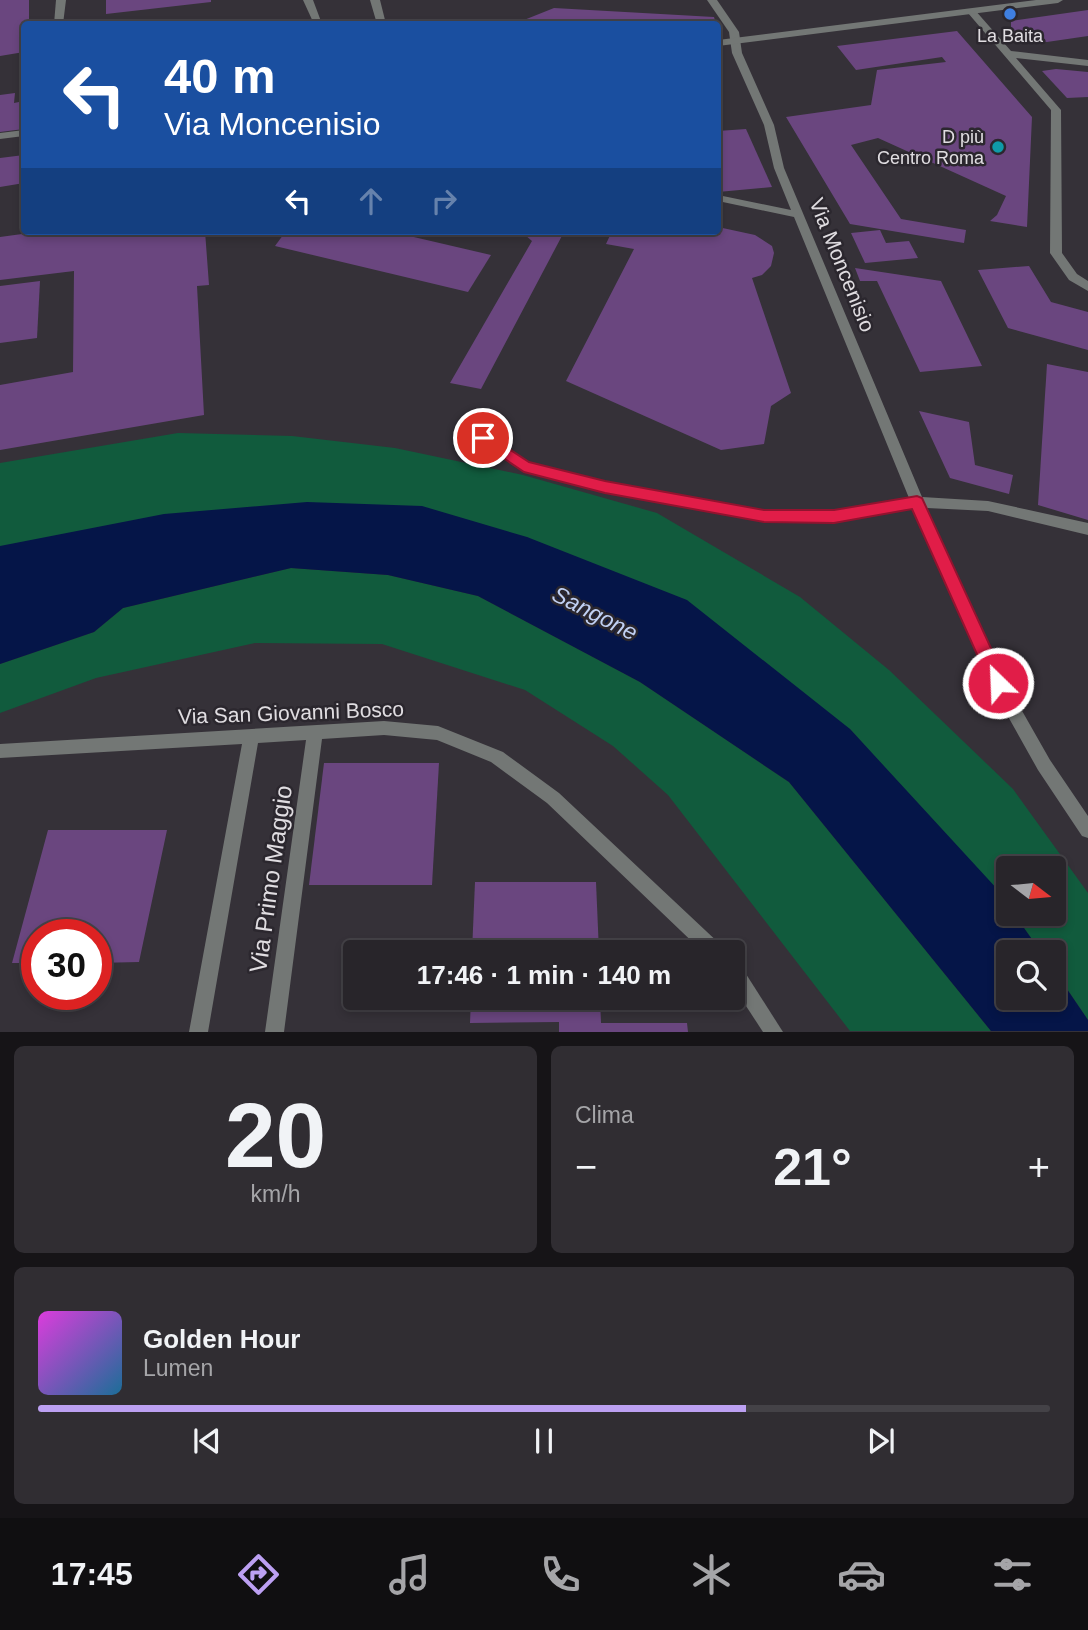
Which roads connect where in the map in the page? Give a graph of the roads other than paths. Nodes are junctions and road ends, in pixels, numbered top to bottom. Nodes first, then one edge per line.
1 (61, 0) edge
2 (308, 0) edge
3 (375, 0) edge
4 (712, 0) edge
5 (1058, 0) edge
6 (1017, 3) edge
7 (971, 11) junction
8 (59, 21) edge
9 (317, 21) edge
10 (381, 21) edge
11 (734, 41) junction
12 (721, 43) edge
13 (1010, 54) junction
14 (1088, 62) edge
15 (21, 133) edge
16 (0, 136) edge
17 (721, 199) edge
18 (799, 215) junction
19 (1088, 287) edge
20 (483, 438) dead end
21 (917, 502) junction
22 (1088, 529) edge
23 (315, 734) junction
24 (251, 736) junction
25 (0, 751) edge
26 (1088, 830) edge
27 (703, 940) edge
28 (745, 987) edge
29 (198, 1031) edge
30 (274, 1031) edge
31 (774, 1031) edge

1 - 8 street
2 - 9 street
3 - 10 street
4 - 11 street, Via Moncenisio
5 - 6 street
6 - 7 street
7 - 11 street
7 - 13 street
11 - 12 street
11 - 18 street, Via Moncenisio
13 - 14 street
13 - 19 street
15 - 16 street
17 - 18 street
18 - 21 street, Via Moncenisio
20 - 21 street
21 - 22 street
21 - 26 street, Via Moncenisio
23 - 24 street, Via San Giovanni Bosco
23 - 27 street, Via San Giovanni Bosco
23 - 30 street, Via Primo Maggio
24 - 25 street, Via San Giovanni Bosco
24 - 29 street, Via Primo Maggio
28 - 31 street

